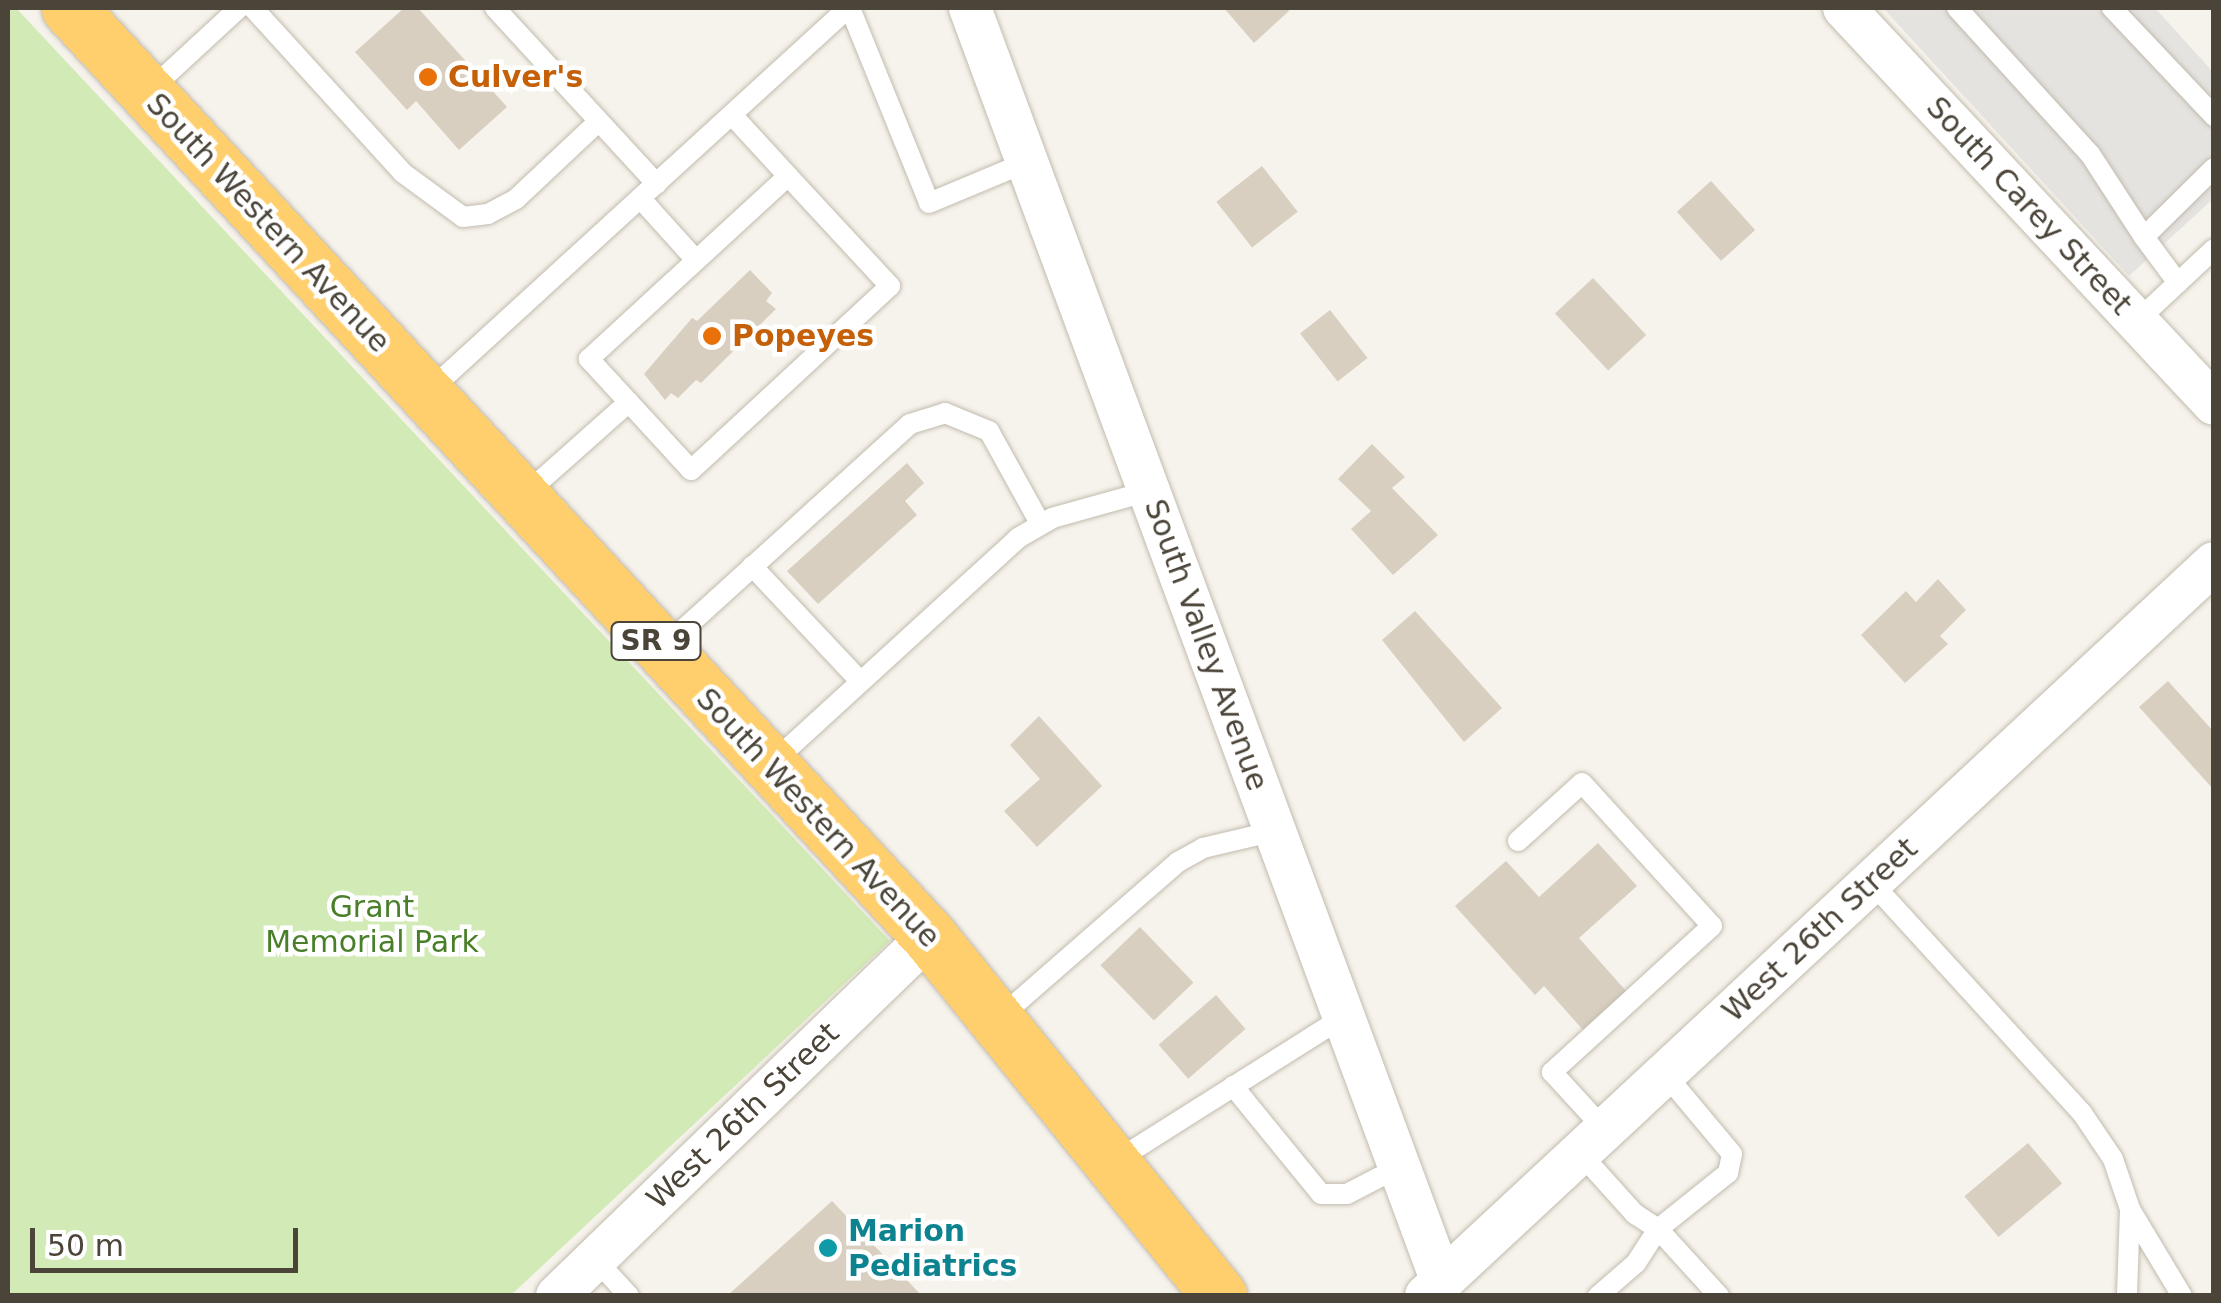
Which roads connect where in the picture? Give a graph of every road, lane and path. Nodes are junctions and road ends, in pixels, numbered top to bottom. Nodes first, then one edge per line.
1 (69, 8) edge
2 (239, 8) edge
3 (252, 8) edge
4 (496, 8) edge
5 (849, 8) edge
6 (970, 8) edge
7 (1844, 8) edge
8 (1957, 8) edge
9 (2112, 8) edge
10 (148, 93) junction
11 (732, 115) junction
12 (2214, 116) edge
13 (598, 122) junction
14 (1027, 162) junction
15 (2214, 168) edge
16 (788, 176) junction
17 (657, 184) junction
18 (640, 199) junction
19 (2144, 237) junction
20 (2214, 249) edge
21 (696, 260) junction
22 (2178, 283) junction
23 (2137, 322) junction
24 (426, 393) junction
25 (629, 402) junction
26 (2214, 404) edge
27 (1149, 491) junction
28 (522, 497) junction
29 (1040, 522) junction
30 (2214, 563) edge
31 (752, 566) junction
32 (663, 648) junction
33 (860, 681) junction
34 (770, 764) junction
35 (1275, 831) junction
36 (1518, 841) dead end
37 (1871, 882) junction
38 (929, 936) junction
39 (1343, 1017) junction
40 (997, 1020) junction
41 (1665, 1074) junction
42 (1234, 1086) junction
43 (1592, 1142) junction
44 (1112, 1163) junction
45 (1399, 1167) junction
46 (2130, 1209) junction
47 (1658, 1229) junction
48 (595, 1258) junction
49 (1434, 1289) edge
50 (557, 1296) edge
51 (628, 1296) edge
52 (1219, 1296) edge
53 (1598, 1296) edge
54 (1719, 1296) edge
55 (2128, 1296) edge
56 (2182, 1296) edge

1 - 10 highway, South Western Avenue / SR 9
2 - 10 lane
3 - 13 lane
4 - 13 lane
5 - 11 lane
5 - 14 lane
6 - 14 street, South Valley Avenue
7 - 23 street, South Carey Street
8 - 19 lane
9 - 12 lane
10 - 24 highway, South Western Avenue / SR 9
11 - 16 lane
11 - 17 lane
13 - 17 lane
14 - 27 street, South Valley Avenue
15 - 19 lane
16 - 21 lane
16 - 25 lane
17 - 18 lane
18 - 21 lane
18 - 24 lane
19 - 22 lane
20 - 22 lane
21 - 25 lane
22 - 23 lane
23 - 26 street, South Carey Street
24 - 28 highway, South Western Avenue / SR 9
25 - 28 lane
27 - 29 lane
27 - 35 street, South Valley Avenue
28 - 32 highway, South Western Avenue / SR 9
29 - 31 lane
29 - 33 lane
30 - 37 street, West 26th Street
31 - 32 lane
31 - 33 lane
32 - 34 highway, South Western Avenue / SR 9
33 - 34 lane
34 - 38 highway, South Western Avenue / SR 9
35 - 39 street, South Valley Avenue
35 - 40 lane
36 - 43 lane
37 - 41 street, West 26th Street
37 - 46 lane
38 - 40 highway, South Western Avenue / SR 9
38 - 48 street, West 26th Street
39 - 42 lane
39 - 45 street, South Valley Avenue
40 - 44 highway, South Western Avenue / SR 9
41 - 43 street, West 26th Street
41 - 47 lane
42 - 44 lane
42 - 45 lane
43 - 47 lane
43 - 49 street, West 26th Street
44 - 52 highway, South Western Avenue / SR 9
45 - 49 street, South Valley Avenue
46 - 55 lane
46 - 56 lane
47 - 53 lane
47 - 54 lane
48 - 50 street, West 26th Street
48 - 51 lane

